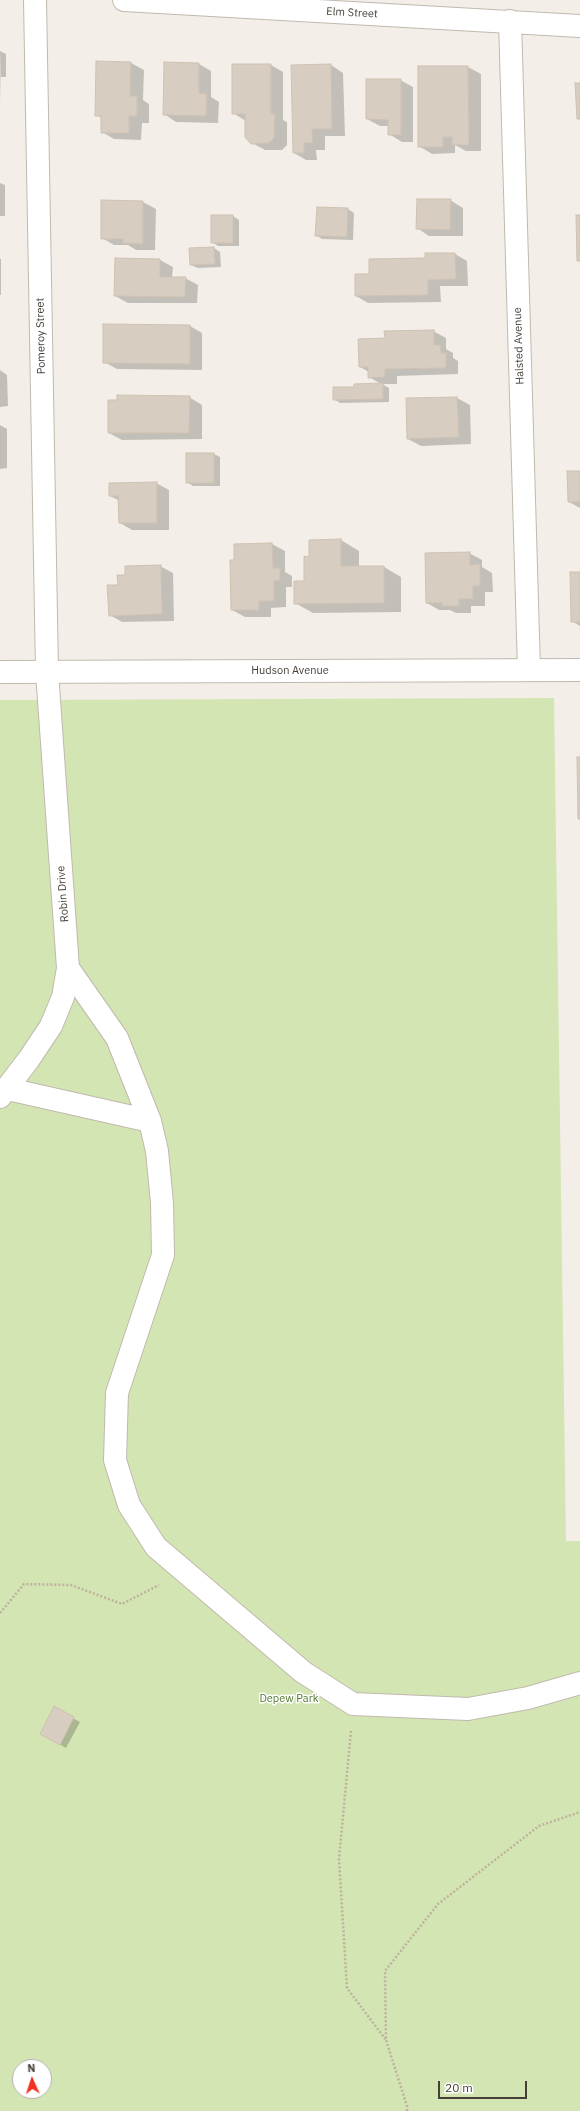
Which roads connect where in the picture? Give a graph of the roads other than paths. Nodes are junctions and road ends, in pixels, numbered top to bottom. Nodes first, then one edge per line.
1 (35, 0) edge
2 (124, 0) edge
3 (210, 2) edge
4 (510, 21) junction
5 (580, 26) edge
6 (529, 670) junction
7 (580, 670) edge
8 (0, 672) edge
9 (47, 672) junction
10 (68, 968) junction
11 (4, 1093) edge
12 (150, 1121) junction
13 (580, 1683) edge

1 - 9 street, Pomeroy Street
2 - 3 street, Elm Street
3 - 4 street, Elm Street
4 - 5 street, Elm Street
4 - 6 street, Halsted Avenue
6 - 7 street, Hudson Avenue
6 - 9 street, Hudson Avenue
8 - 9 street, Hudson Avenue
9 - 10 street, Robin Drive
10 - 11 street, Robin Drive
10 - 12 street
11 - 12 street
12 - 13 street

